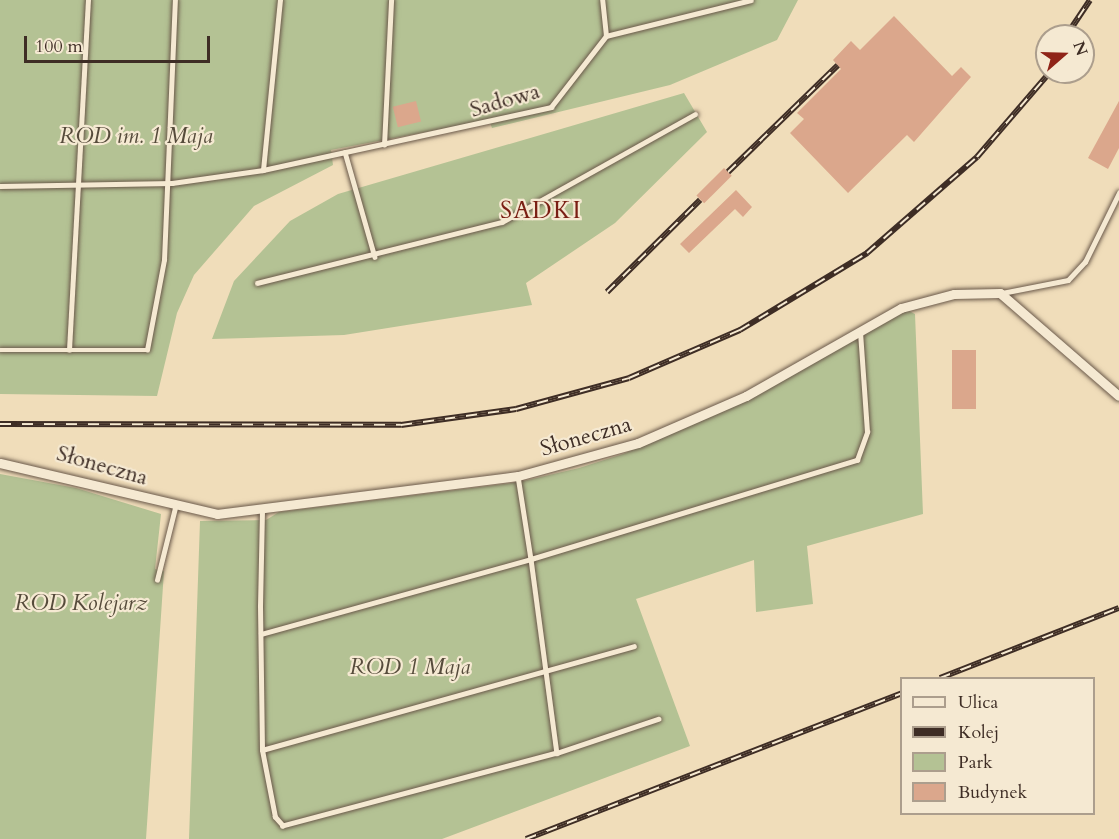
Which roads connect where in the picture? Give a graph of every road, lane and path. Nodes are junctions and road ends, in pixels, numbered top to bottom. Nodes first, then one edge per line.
1 (88, 0) edge
2 (175, 0) edge
3 (280, 0) edge
4 (391, 0) edge
5 (602, 0) edge
6 (721, 0) edge
7 (751, 0) edge
8 (722, 7) junction
9 (606, 36) junction
10 (695, 114) dead end
11 (384, 145) junction
12 (345, 153) junction
13 (263, 170) junction
14 (168, 183) junction
15 (79, 185) junction
16 (0, 186) edge
17 (1119, 193) edge
18 (375, 257) junction
19 (257, 282) dead end
20 (1000, 293) junction
21 (860, 331) junction
22 (0, 350) edge
23 (69, 350) junction
24 (1119, 396) edge
25 (0, 463) edge
26 (518, 476) junction
27 (176, 508) junction
28 (262, 508) junction
29 (531, 559) junction
30 (157, 580) dead end
31 (261, 634) junction
32 (634, 646) dead end
33 (546, 669) junction
34 (658, 719) dead end
35 (262, 750) junction
36 (557, 753) junction

1 - 15 lane
2 - 14 lane
3 - 13 lane
4 - 11 lane
5 - 9 lane
6 - 8 lane
7 - 8 lane
8 - 9 lane
9 - 11 lane, Sadowa
10 - 18 lane
11 - 12 lane, Sadowa
12 - 13 lane, Sadowa
12 - 18 lane
13 - 14 lane, Sadowa
14 - 15 lane, Sadowa
14 - 23 lane
15 - 16 lane, Sadowa
15 - 23 lane
17 - 20 lane
18 - 19 lane
20 - 21 street, Słoneczna
20 - 24 street
21 - 26 street, Słoneczna
21 - 29 lane
22 - 23 lane
25 - 27 street, Słoneczna
26 - 28 street, Słoneczna
26 - 29 lane
27 - 28 street, Słoneczna
27 - 30 lane
28 - 31 lane
29 - 31 lane
29 - 33 lane
31 - 35 lane
32 - 33 lane
33 - 35 lane
33 - 36 lane
34 - 36 lane
35 - 36 lane

